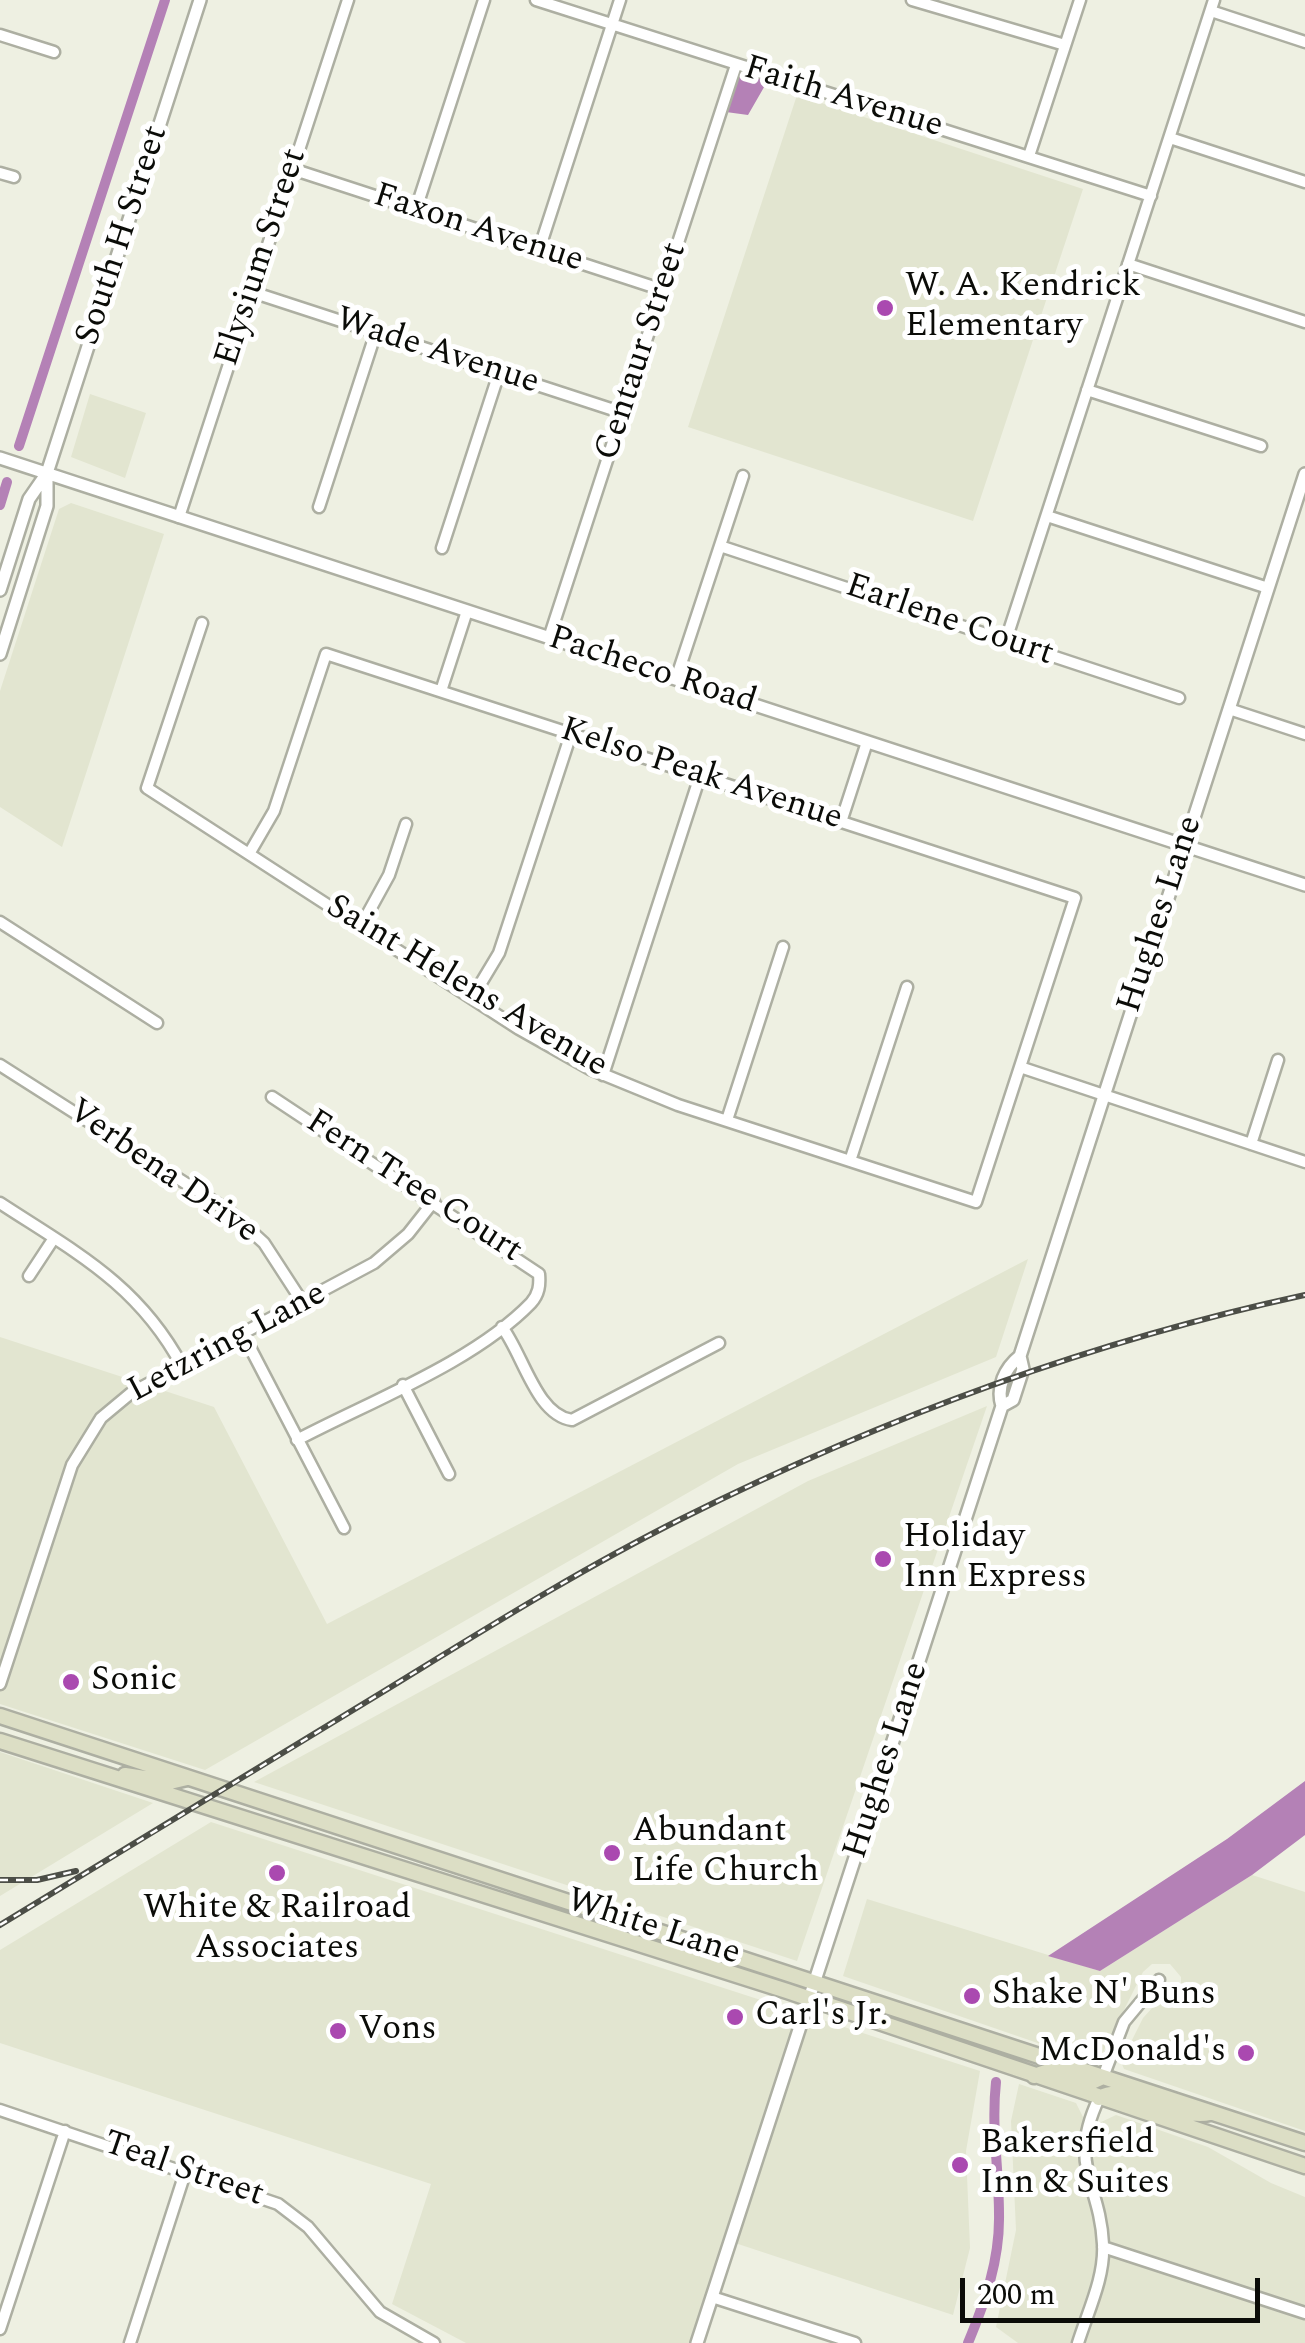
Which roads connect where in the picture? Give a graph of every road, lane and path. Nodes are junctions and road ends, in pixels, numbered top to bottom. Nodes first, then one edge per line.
1 (200, 0) edge
2 (348, 0) edge
3 (484, 0) edge
4 (536, 0) edge
5 (620, 0) edge
6 (912, 0) edge
7 (1080, 0) edge
8 (1212, 6) edge
9 (613, 25) junction
10 (0, 34) edge
11 (1305, 42) edge
12 (1065, 46) junction
13 (54, 52) dead end
14 (736, 65) junction
15 (1170, 138) junction
16 (1029, 156) junction
17 (292, 169) junction
18 (0, 172) edge
19 (14, 177) dead end
20 (1305, 182) edge
21 (1151, 196) junction
22 (416, 210) junction
23 (539, 250) junction
24 (1128, 264) junction
25 (663, 290) junction
26 (252, 292) junction
27 (1305, 322) edge
28 (376, 332) junction
29 (499, 373) junction
30 (1088, 390) junction
31 (623, 413) junction
32 (1261, 446) dead end
33 (0, 458) edge
34 (47, 473) junction
35 (1305, 474) edge
36 (743, 476) dead end
37 (318, 508) dead end
38 (1047, 516) junction
39 (179, 517) junction
40 (720, 546) junction
41 (442, 548) dead end
42 (1268, 588) junction
43 (0, 590) edge
44 (468, 611) junction
45 (202, 622) dead end
46 (549, 638) junction
47 (1006, 640) junction
48 (0, 654) edge
49 (676, 679) junction
50 (441, 692) junction
51 (1179, 698) dead end
52 (1229, 709) junction
53 (571, 734) junction
54 (1305, 734) edge
55 (867, 742) junction
56 (700, 776) junction
57 (841, 822) junction
58 (406, 824) dead end
59 (1184, 845) junction
60 (249, 854) junction
61 (1305, 885) edge
62 (0, 922) edge
63 (361, 926) junction
64 (783, 947) dead end
65 (907, 987) dead end
66 (472, 998) junction
67 (157, 1023) dead end
68 (1278, 1060) dead end
69 (0, 1065) edge
70 (1020, 1067) junction
71 (602, 1075) junction
72 (1103, 1094) junction
73 (272, 1097) dead end
74 (726, 1120) junction
75 (1251, 1144) junction
76 (850, 1161) junction
77 (1305, 1162) edge
78 (434, 1202) junction
79 (0, 1203) edge
80 (54, 1238) junction
81 (29, 1276) dead end
82 (303, 1303) junction
83 (502, 1327) junction
84 (242, 1334) junction
85 (719, 1343) dead end
86 (182, 1366) junction
87 (402, 1385) junction
88 (298, 1440) junction
89 (449, 1474) dead end
90 (344, 1528) dead end
91 (0, 1684) edge
92 (0, 1716) edge
93 (0, 1729) edge
94 (0, 1742) edge
95 (86, 1744) junction
96 (80, 1768) junction
97 (189, 1777) junction
98 (310, 1817) junction
99 (242, 1818) junction
100 (1159, 1980) dead end
101 (815, 1982) junction
102 (810, 1999) junction
103 (1033, 2076) junction
104 (1103, 2077) junction
105 (1098, 2098) junction
106 (0, 2110) edge
107 (1210, 2112) junction
108 (64, 2130) junction
109 (1305, 2142) edge
110 (1305, 2166) edge
111 (186, 2170) junction
112 (1104, 2247) junction
113 (712, 2296) junction
114 (1305, 2313) edge
115 (0, 2329) edge
116 (130, 2343) edge
117 (434, 2343) edge
118 (697, 2343) edge
119 (855, 2343) edge
120 (1078, 2343) edge

1 - 34 street, South H Street
2 - 17 street, Elysium Street
3 - 22 street
4 - 9 street, Faith Avenue
5 - 9 street
6 - 12 street
7 - 12 street
8 - 11 street
8 - 15 street
9 - 14 street, Faith Avenue
9 - 23 street
10 - 13 street
12 - 16 street
14 - 16 street, Faith Avenue
14 - 25 street, Centaur Street
15 - 20 street
15 - 21 street
16 - 21 street, Faith Avenue
17 - 22 street, Faxon Avenue
17 - 26 street, Elysium Street
18 - 19 street
21 - 24 street
22 - 23 street, Faxon Avenue
23 - 25 street, Faxon Avenue
24 - 27 street
24 - 30 street
25 - 31 street, Centaur Street
26 - 28 street, Wade Avenue
26 - 39 street, Elysium Street
28 - 29 street, Wade Avenue
28 - 37 street
29 - 31 street, Wade Avenue
29 - 41 street
30 - 32 street
30 - 38 street
31 - 46 street, Centaur Street
33 - 34 street, Pacheco Road
34 - 39 street, Pacheco Road
34 - 43 street, South H Street
34 - 48 street, South H Street
35 - 42 street, Hughes Lane
36 - 40 street
38 - 42 street
38 - 47 street
39 - 44 street, Pacheco Road
40 - 47 street, Earlene Court
40 - 49 street
42 - 52 street, Hughes Lane
44 - 46 street, Pacheco Road
44 - 50 street
45 - 60 street, Saint Helens Avenue
46 - 49 street, Pacheco Road
47 - 51 street, Earlene Court
49 - 55 street, Pacheco Road
50 - 53 street, Kelso Peak Avenue
50 - 60 street, Kelso Peak Avenue
52 - 54 street
52 - 59 street, Hughes Lane
53 - 56 street, Kelso Peak Avenue
53 - 66 street
55 - 57 street
55 - 59 street, Pacheco Road
56 - 57 street, Kelso Peak Avenue
56 - 71 street
57 - 70 street, Kelso Peak Avenue
58 - 63 street
59 - 61 street, Pacheco Road
59 - 72 street, Hughes Lane
60 - 63 street, Saint Helens Avenue
62 - 67 street
63 - 66 street, Saint Helens Avenue
64 - 74 street
65 - 76 street
66 - 71 street, Saint Helens Avenue
68 - 75 street
69 - 82 street, Verbena Drive
70 - 72 street
70 - 76 street, Saint Helens Avenue
71 - 74 street, Saint Helens Avenue
72 - 75 street
72 - 101 street, Hughes Lane
73 - 78 street, Fern Tree Court
74 - 76 street, Saint Helens Avenue
75 - 77 street
78 - 82 street, Letzring Lane
78 - 83 street, Fern Tree Court
79 - 80 street
80 - 81 street
80 - 86 street
82 - 84 street, Letzring Lane
83 - 85 street
83 - 87 street
84 - 86 street, Letzring Lane
84 - 88 street
86 - 91 street, Letzring Lane
87 - 88 street
87 - 89 street
88 - 90 street
92 - 95 main road, White Lane
93 - 95 main road
94 - 96 main road, White Lane
95 - 97 main road, White Lane
96 - 97 main road
96 - 99 main road, White Lane
97 - 98 main road, White Lane
98 - 99 main road
98 - 101 main road, White Lane
99 - 102 main road, White Lane
100 - 104 street
101 - 102 street, Hughes Lane
101 - 104 main road, White Lane
102 - 103 main road, White Lane
102 - 113 street, Hughes Lane
103 - 104 main road
103 - 105 main road, White Lane
104 - 107 main road, White Lane
105 - 107 main road
105 - 110 main road, White Lane
105 - 112 street
106 - 108 street, Teal Street
107 - 109 main road, White Lane
108 - 111 street, Teal Street
108 - 115 street
111 - 116 street
111 - 117 street, Teal Street
112 - 114 street
112 - 120 street
113 - 118 street, Hughes Lane
113 - 119 street

